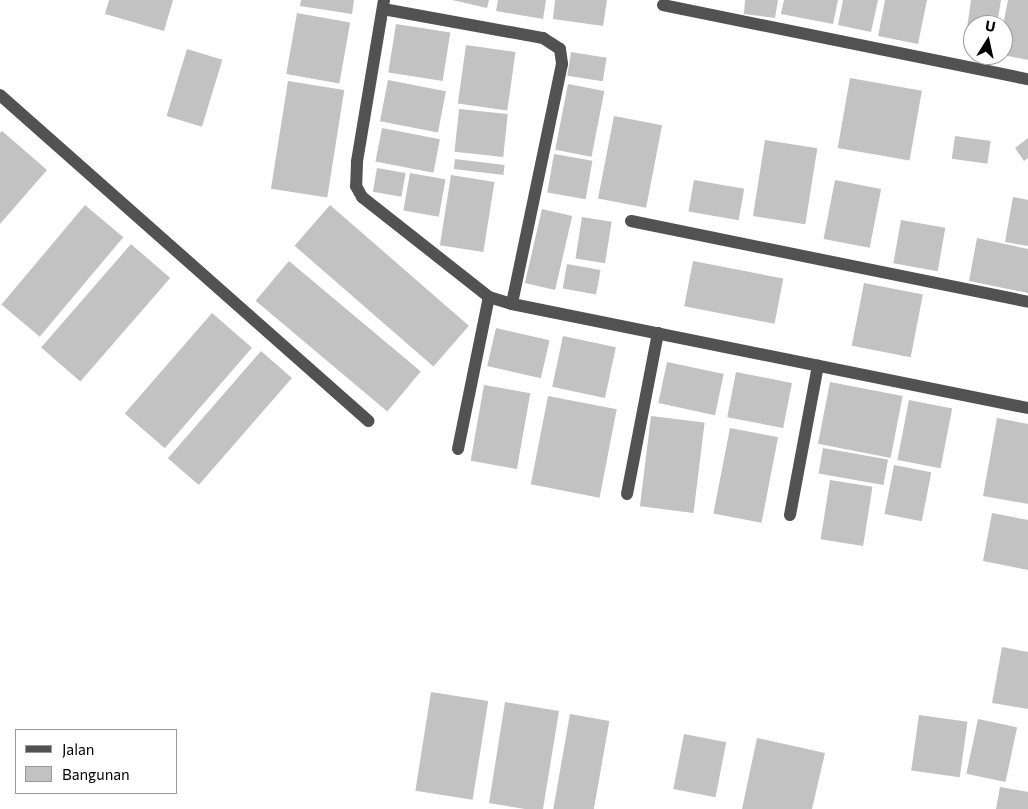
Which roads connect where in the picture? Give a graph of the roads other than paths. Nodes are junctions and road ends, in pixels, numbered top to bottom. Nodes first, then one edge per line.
1 (384, 5) edge
2 (663, 5) dead end
3 (1028, 80) edge
4 (0, 95) edge
5 (631, 222) dead end
6 (489, 297) junction
7 (1028, 302) edge
8 (512, 304) junction
9 (658, 333) junction
10 (818, 366) junction
11 (1028, 408) edge
12 (369, 422) dead end
13 (458, 449) dead end
14 (627, 494) dead end
15 (790, 515) dead end

1 - 6 street
1 - 8 street
2 - 3 street
4 - 12 street
5 - 7 street
6 - 8 street
6 - 13 street
8 - 9 street
9 - 10 street
9 - 14 street
10 - 11 street
10 - 15 street

